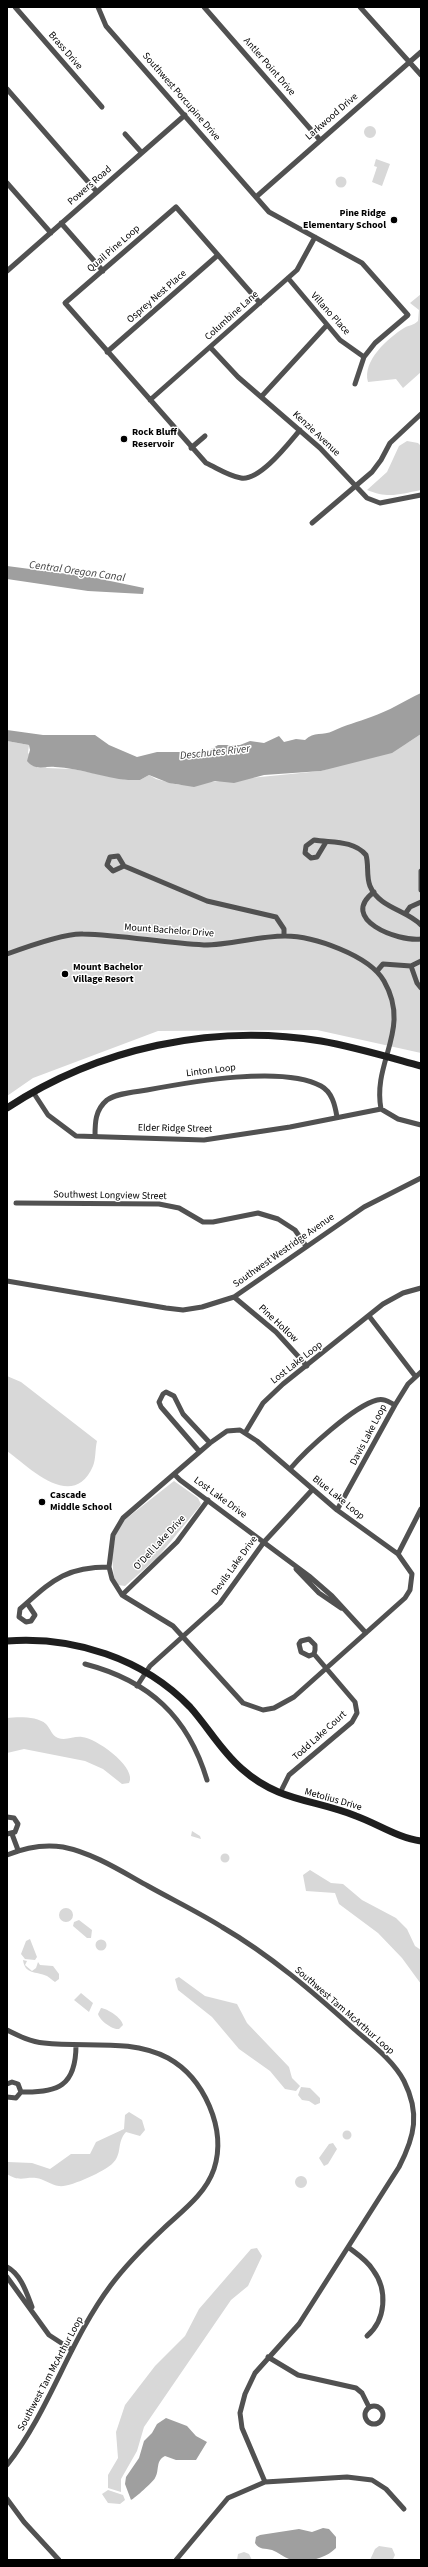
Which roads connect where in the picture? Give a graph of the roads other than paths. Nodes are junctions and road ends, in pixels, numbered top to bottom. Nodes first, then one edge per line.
1 (15, 7) edge
2 (98, 7) edge
3 (204, 7) edge
4 (360, 7) edge
5 (421, 52) edge
6 (408, 63) junction
7 (421, 74) edge
8 (7, 89) edge
9 (102, 108) dead end
10 (185, 116) junction
11 (124, 134) dead end
12 (320, 140) junction
13 (142, 153) junction
14 (7, 182) edge
15 (97, 192) junction
16 (256, 196) junction
17 (61, 223) junction
18 (51, 233) junction
19 (315, 237) junction
20 (218, 255) junction
21 (7, 271) edge
22 (102, 271) junction
23 (288, 278) junction
24 (260, 303) junction
25 (327, 325) junction
26 (210, 348) junction
27 (107, 352) junction
28 (364, 356) junction
29 (355, 384) dead end
30 (261, 397) junction
31 (150, 400) junction
32 (421, 414) edge
33 (300, 430) junction
34 (205, 436) dead end
35 (191, 448) junction
36 (355, 487) junction
37 (421, 496) edge
38 (312, 523) dead end
39 (326, 842) dead end
40 (124, 866) dead end
41 (421, 871) edge
42 (421, 890) edge
43 (374, 892) junction
44 (421, 902) edge
45 (405, 914) junction
46 (421, 926) edge
47 (284, 936) junction
48 (421, 939) edge
49 (7, 954) edge
50 (421, 961) edge
51 (411, 966) junction
52 (377, 971) junction
53 (421, 988) edge
54 (387, 1056) junction
55 (421, 1066) edge
56 (33, 1092) junction
57 (7, 1108) edge
58 (381, 1109) junction
59 (337, 1117) junction
60 (421, 1125) edge
61 (95, 1136) junction
62 (421, 1178) edge
63 (16, 1203) dead end
64 (306, 1246) junction
65 (7, 1281) edge
66 (421, 1288) edge
67 (234, 1297) junction
68 (369, 1316) junction
69 (307, 1366) junction
70 (421, 1372) edge
71 (415, 1376) junction
72 (394, 1405) junction
73 (245, 1433) junction
74 (210, 1443) junction
75 (199, 1451) junction
76 (290, 1469) junction
77 (174, 1474) junction
78 (313, 1489) junction
79 (208, 1500) junction
80 (421, 1509) edge
81 (338, 1510) junction
82 (264, 1542) junction
83 (398, 1554) junction
84 (109, 1567) junction
85 (122, 1595) junction
86 (27, 1603) dead end
87 (366, 1633) junction
88 (183, 1637) junction
89 (7, 1641) edge
90 (314, 1654) dead end
91 (85, 1664) dead end
92 (326, 1668) junction
93 (145, 1672) junction
94 (137, 1686) junction
95 (207, 1780) dead end
96 (280, 1793) junction
97 (7, 1817) edge
98 (9, 1834) edge
99 (421, 1841) edge
100 (18, 1850) junction
101 (7, 1855) edge
102 (7, 2030) edge
103 (76, 2045) junction
104 (7, 2084) edge
105 (21, 2092) junction
106 (7, 2098) edge
107 (418, 2115) edge
108 (348, 2247) junction
109 (7, 2267) edge
110 (7, 2278) edge
111 (34, 2314) junction
112 (367, 2336) dead end
113 (72, 2350) junction
114 (268, 2357) junction
115 (369, 2407) dead end
116 (7, 2465) edge
117 (265, 2482) junction
118 (7, 2499) edge
119 (404, 2509) dead end
120 (59, 2560) edge
121 (176, 2560) edge

1 - 9 street, Brass Drive
2 - 10 street, Southwest Porcupine Drive
3 - 12 street, Antler Point Drive
4 - 6 street
5 - 6 street, Larkwood Drive
6 - 7 street
6 - 12 street, Larkwood Drive
8 - 15 street
10 - 13 street, Powers Road
10 - 16 street, Southwest Porcupine Drive
11 - 13 street
12 - 16 street, Larkwood Drive
13 - 15 street, Powers Road
14 - 18 street
15 - 17 street, Powers Road
16 - 19 street, Southwest Porcupine Drive
17 - 18 street, Powers Road
17 - 22 street
18 - 21 street, Powers Road
19 - 23 street, Columbine Lane
19 - 28 street, Southwest Porcupine Drive
20 - 22 street, Quail Pine Loop
20 - 24 street, Quail Pine Loop
20 - 27 street, Osprey Nest Place
22 - 27 street, Quail Pine Loop
23 - 24 street, Columbine Lane
23 - 25 street, Villano Place
24 - 26 street, Columbine Lane
25 - 28 street, Villano Place
25 - 30 street
26 - 30 street, Kenzie Avenue
26 - 31 street, Columbine Lane
27 - 31 street, Quail Pine Loop
28 - 29 street
30 - 33 street, Kenzie Avenue
31 - 35 street, Quail Pine Loop
32 - 36 street
33 - 35 street, Quail Pine Loop
33 - 36 street, Kenzie Avenue
34 - 35 street
36 - 37 street, Kenzie Avenue
36 - 38 street
39 - 43 street
40 - 47 street
41 - 42 street
43 - 45 street
43 - 48 street
44 - 45 street
45 - 46 street
47 - 49 street, Mount Bachelor Drive
47 - 52 street, Mount Bachelor Drive
50 - 51 street
51 - 52 street
51 - 53 street
52 - 54 street, Mount Bachelor Drive
54 - 55 street
54 - 56 street
54 - 58 street, Mount Bachelor Drive
56 - 57 street
56 - 61 street, Elder Ridge Street
58 - 59 street, Elder Ridge Street
58 - 60 street
59 - 61 street, Elder Ridge Street
59 - 61 street, Linton Loop
62 - 64 street, Southwest Westridge Avenue
63 - 64 street, Southwest Longview Street
64 - 67 street, Southwest Westridge Avenue
65 - 67 street, Southwest Westridge Avenue
66 - 68 street, Lost Lake Loop
67 - 69 street, Pine Hollow
68 - 69 street, Lost Lake Loop
68 - 71 street
69 - 73 street, Lost Lake Loop
70 - 71 street, Davis Lake Loop
71 - 72 street, Davis Lake Loop
72 - 76 street
72 - 81 street, Davis Lake Loop
73 - 74 street, Blue Lake Loop
73 - 76 street, Blue Lake Loop
74 - 75 street, Blue Lake Loop
74 - 75 street
75 - 77 street, Blue Lake Loop
76 - 78 street, Blue Lake Loop
77 - 79 street, Lost Lake Drive
77 - 84 street, Blue Lake Loop
78 - 81 street, Blue Lake Loop
78 - 82 street, Devils Lake Drive
79 - 82 street, Lost Lake Drive
79 - 85 street, O'Dell Lake Drive
80 - 83 street
81 - 83 street, Blue Lake Loop
82 - 87 street, Lost Lake Drive
82 - 88 street, Devils Lake Drive
83 - 87 street, Blue Lake Loop
84 - 85 street, Blue Lake Loop
84 - 86 street
85 - 88 street, Blue Lake Loop
87 - 92 street, Blue Lake Loop
88 - 92 street, Blue Lake Loop
88 - 93 street, Devils Lake Drive
89 - 93 street, Metolius Drive
90 - 92 street, Todd Lake Court
91 - 94 street
92 - 96 street, Todd Lake Court
93 - 94 street, Devils Lake Drive
93 - 96 street, Metolius Drive
94 - 95 street
96 - 99 street, Metolius Drive
97 - 98 street
98 - 100 street
100 - 101 street, Southwest Tam McArthur Loop
100 - 107 street, Southwest Tam McArthur Loop
102 - 103 street, Southwest Tam McArthur Loop
103 - 105 street
103 - 113 street, Southwest Tam McArthur Loop
104 - 105 street
105 - 106 street
107 - 108 street, Southwest Tam McArthur Loop
108 - 112 street
108 - 114 street, Southwest Tam McArthur Loop
109 - 111 street
110 - 111 street
111 - 113 street
113 - 116 street, Southwest Tam McArthur Loop
114 - 115 street
114 - 117 street, Southwest Tam McArthur Loop
117 - 119 street
117 - 121 street
118 - 120 street

